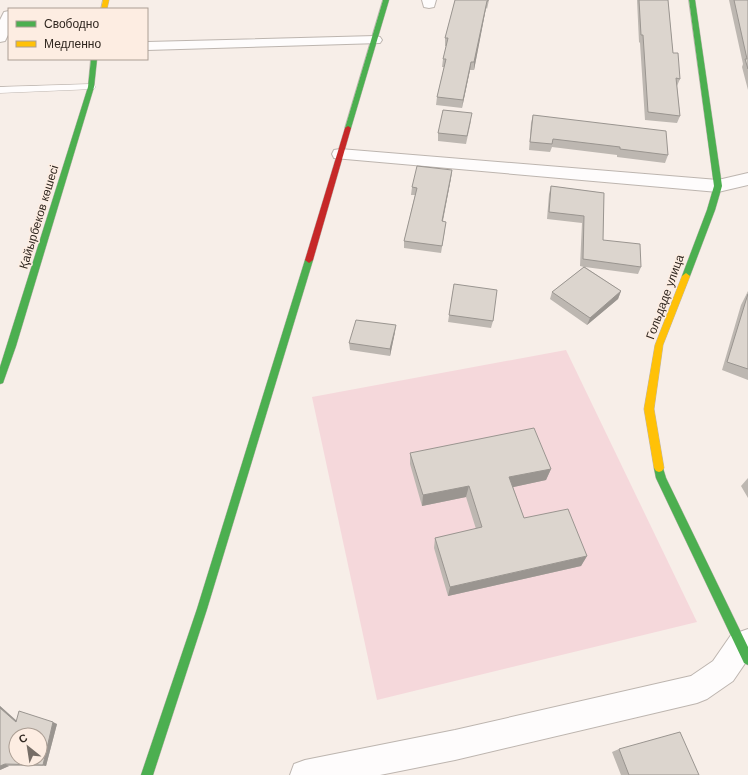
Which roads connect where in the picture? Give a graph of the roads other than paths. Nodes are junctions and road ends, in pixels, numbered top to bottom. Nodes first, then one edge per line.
1 (386, 0) edge
2 (692, 0) edge
3 (8, 17) edge
4 (0, 38) edge
5 (376, 40) junction
6 (148, 46) edge
7 (94, 60) edge
8 (92, 87) junction
9 (0, 90) edge
10 (340, 154) junction
11 (748, 179) edge
12 (718, 186) junction
13 (6, 346) edge
14 (0, 380) edge
15 (746, 649) edge
16 (146, 775) edge
17 (306, 775) edge

1 - 5 street
2 - 12 street, Гольдаде улица
3 - 4 street
5 - 6 street
5 - 10 street
7 - 8 street, Қайырбеков көшесі
8 - 9 lane
8 - 13 street, Қайырбеков көшесі
10 - 12 street
10 - 16 street
11 - 12 street
12 - 15 street, Гольдаде улица
13 - 14 street, Қайырбеков көшесі
15 - 17 street

